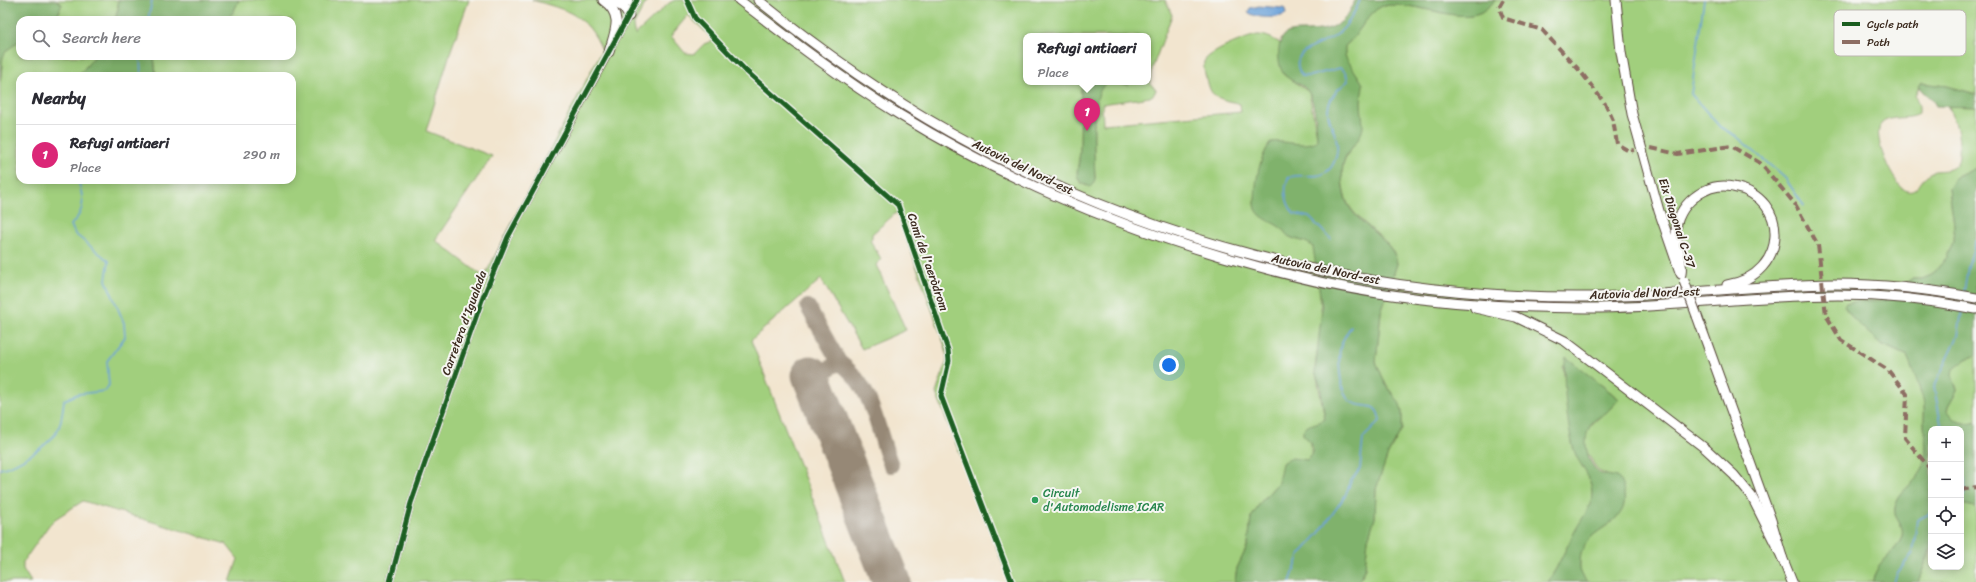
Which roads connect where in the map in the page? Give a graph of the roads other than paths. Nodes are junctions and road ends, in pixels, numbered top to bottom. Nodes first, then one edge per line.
1 (603, 0) edge
2 (630, 0) edge
3 (637, 0) edge
4 (687, 0) edge
5 (739, 0) edge
6 (758, 0) edge
7 (1616, 0) edge
8 (614, 5) edge
9 (629, 16) junction
10 (609, 52) junction
11 (1682, 278) junction
12 (1634, 296) junction
13 (1976, 298) edge
14 (1448, 302) junction
15 (1976, 309) edge
16 (1782, 557) junction
17 (390, 582) edge
18 (1012, 582) edge
19 (1792, 582) edge

1 - 8 highway
2 - 8 highway
3 - 9 street, Carretera d'Igualada
4 - 18 street, Camí de l'aeròdrom
5 - 14 highway, Autovia del Nord-est
6 - 12 highway, Autovia del Nord-est
7 - 11 highway, Eix Diagonal C-37
8 - 9 highway
8 - 10 highway
9 - 10 street, Carretera d'Igualada
10 - 17 street, Carretera d'Igualada
11 - 12 highway
11 - 16 highway, Eix Diagonal C-37, bridge
12 - 13 highway, Autovia del Nord-est
14 - 15 highway, Autovia del Nord-est
14 - 16 highway
16 - 19 highway, Eix Diagonal C-37

